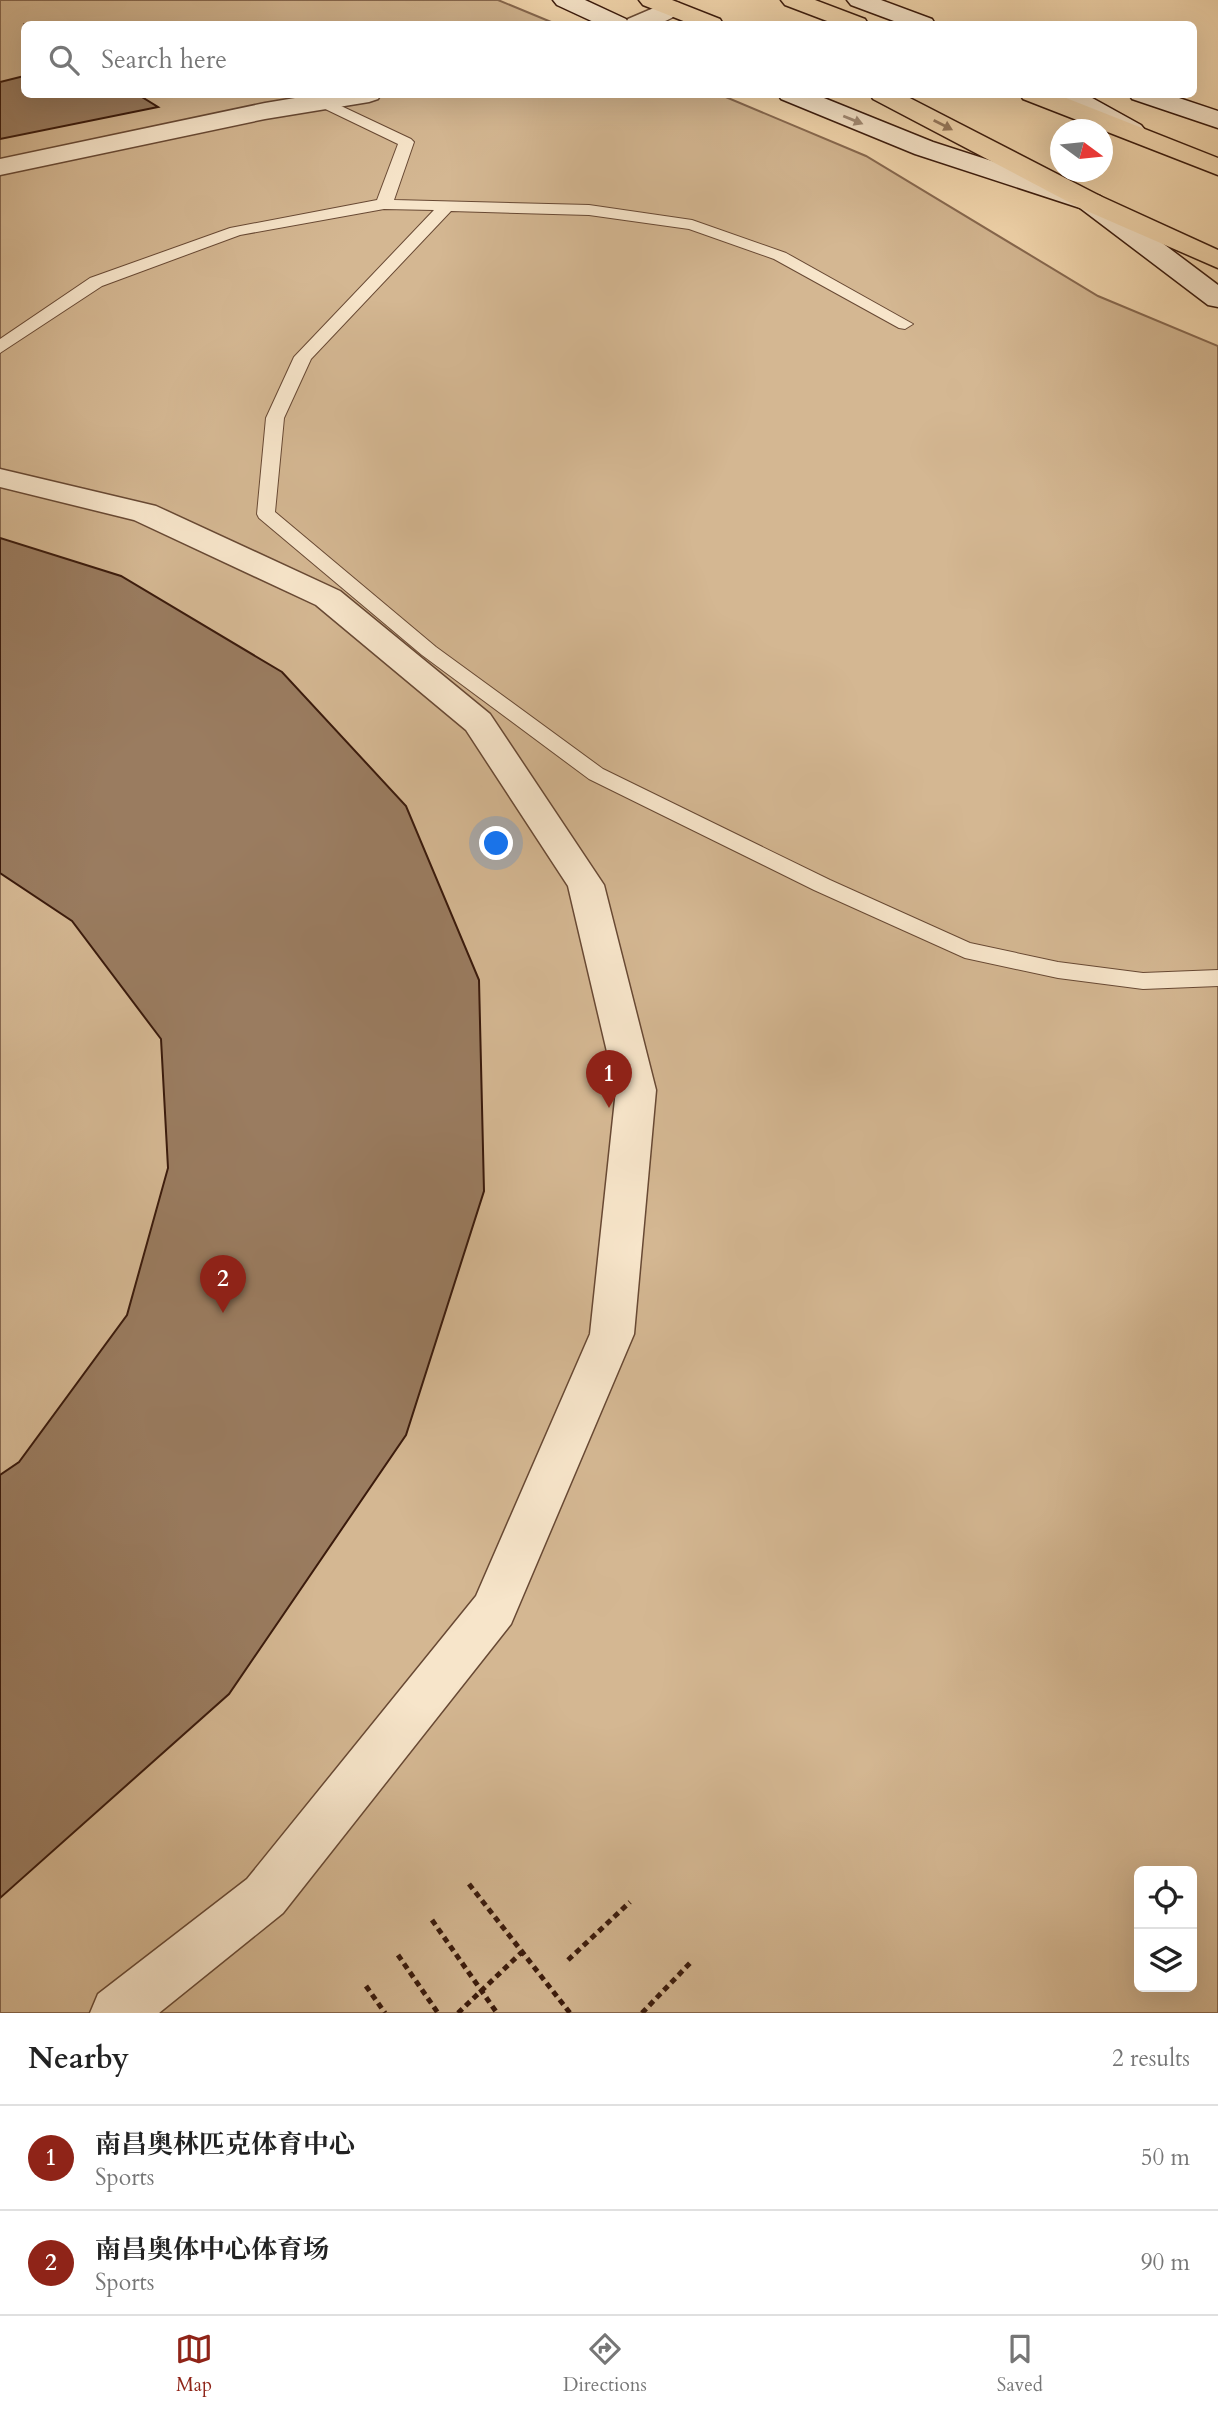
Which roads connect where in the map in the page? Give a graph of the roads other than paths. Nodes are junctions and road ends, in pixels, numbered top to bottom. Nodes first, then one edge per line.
1 (565, 0) edge
2 (793, 0) edge
3 (859, 0) edge
4 (660, 4) edge
5 (610, 21) edge
6 (640, 21) edge
7 (703, 21) edge
8 (848, 21) edge
9 (915, 21) edge
10 (346, 98) edge
11 (800, 98) edge
12 (890, 98) edge
13 (1042, 98) edge
14 (1072, 98) edge
15 (1153, 98) edge
16 (322, 102) junction
17 (1218, 120) edge
18 (1164, 148) junction
19 (0, 167) edge
20 (1218, 167) edge
21 (1090, 202) junction
22 (384, 204) junction
23 (448, 205) junction
24 (1218, 260) edge
25 (1218, 299) edge
26 (905, 324) dead end
27 (0, 348) edge
28 (0, 478) edge
29 (1218, 978) edge
30 (117, 2013) edge

1 - 5 street
2 - 8 main road
3 - 9 street
4 - 6 street
4 - 7 main road
10 - 16 street
11 -> 21 street
12 -> 21 main road
13 - 18 main road
14 - 18 street
15 - 17 street
16 - 19 street
16 - 22 lane
18 - 20 main road
21 - 24 main road
21 - 25 street
22 - 23 lane
22 - 27 lane
23 - 26 lane
23 - 29 lane
28 - 30 street

